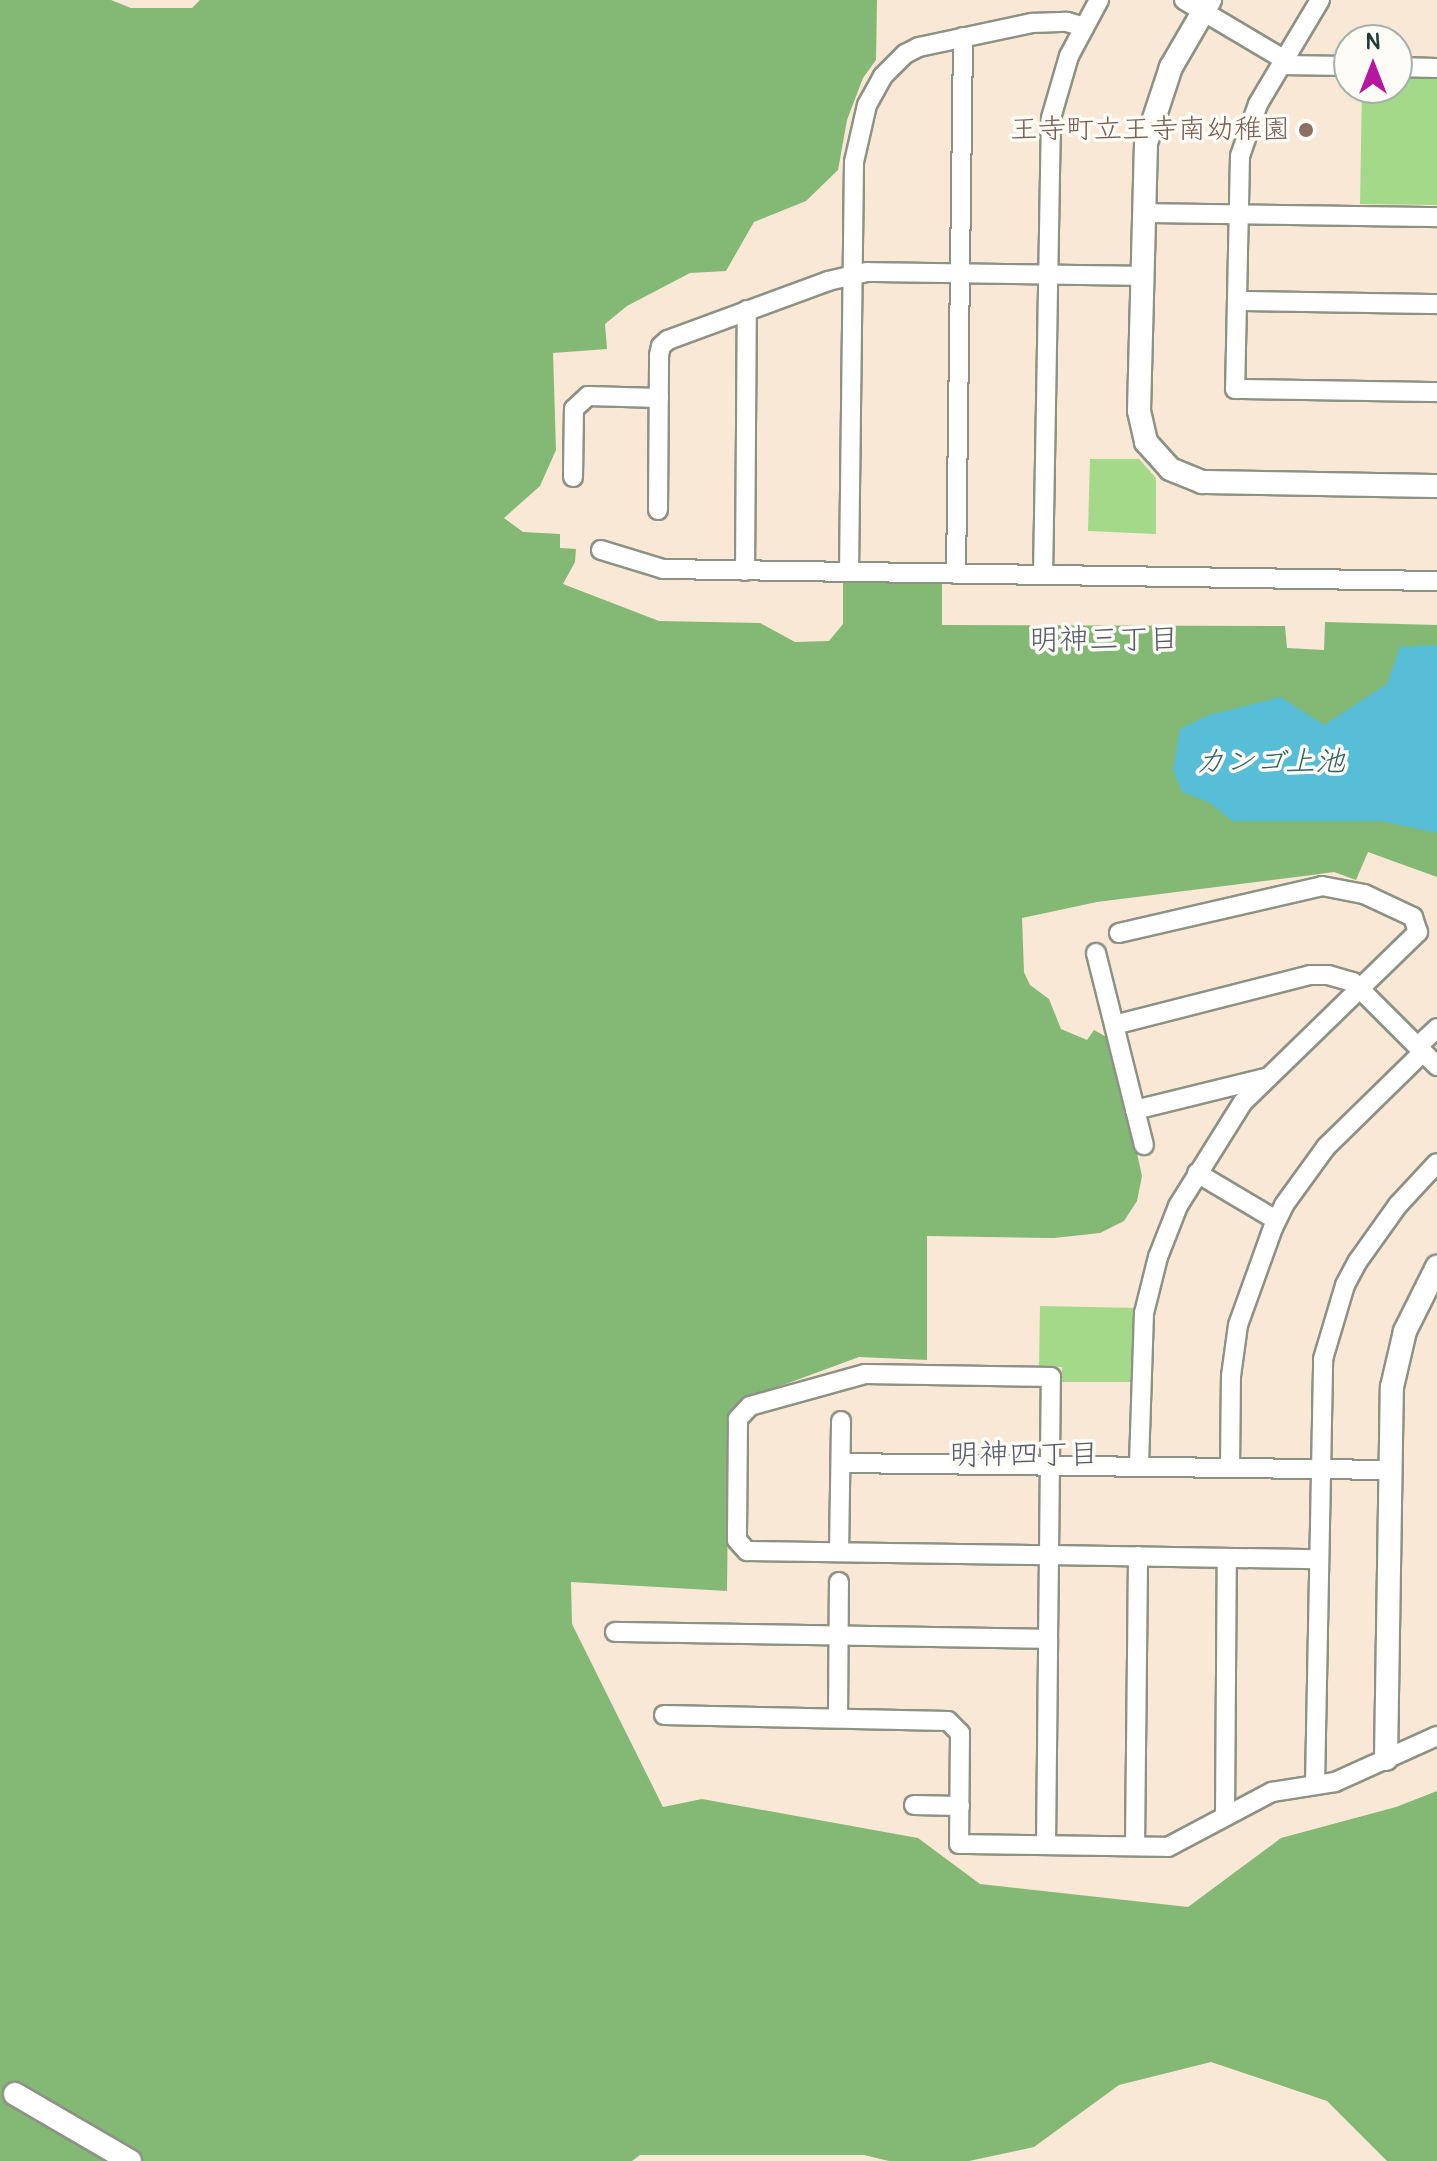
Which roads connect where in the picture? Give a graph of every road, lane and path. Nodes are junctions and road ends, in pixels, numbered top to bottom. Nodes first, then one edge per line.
1 (1099, 0) edge
2 (1320, 0) edge
3 (1199, 4) edge
4 (1084, 27) junction
5 (963, 37) junction
6 (1283, 62) junction
7 (1333, 65) edge
8 (1413, 67) edge
9 (1437, 68) edge
10 (1143, 213) junction
11 (1238, 214) junction
12 (1437, 217) edge
13 (960, 274) junction
14 (853, 275) junction
15 (1047, 275) junction
16 (1142, 276) junction
17 (1237, 301) junction
18 (1437, 304) edge
19 (747, 310) junction
20 (1437, 392) edge
21 (659, 398) junction
22 (573, 477) dead end
23 (1437, 486) edge
24 (658, 510) dead end
25 (601, 550) dead end
26 (745, 571) junction
27 (849, 572) junction
28 (956, 574) junction
29 (1043, 575) junction
30 (1437, 581) edge
31 (1119, 933) dead end
32 (1096, 953) dead end
33 (1361, 988) junction
34 (1114, 1025) junction
35 (1437, 1028) edge
36 (1420, 1049) junction
37 (1437, 1066) edge
38 (1267, 1077) junction
39 (1135, 1110) junction
40 (1144, 1145) dead end
41 (1437, 1163) edge
42 (1197, 1173) junction
43 (1276, 1220) junction
44 (1437, 1267) edge
45 (841, 1421) dead end
46 (841, 1463) junction
47 (1050, 1466) junction
48 (1139, 1467) junction
49 (1230, 1468) junction
50 (1319, 1469) junction
51 (1390, 1470) junction
52 (839, 1552) junction
53 (1049, 1555) junction
54 (1138, 1556) junction
55 (1227, 1558) junction
56 (1318, 1559) junction
57 (839, 1582) dead end
58 (615, 1632) dead end
59 (838, 1635) junction
60 (1048, 1639) junction
61 (664, 1715) dead end
62 (838, 1718) junction
63 (1437, 1736) edge
64 (1386, 1759) junction
65 (1315, 1785) junction
66 (914, 1805) dead end
67 (960, 1806) junction
68 (1225, 1816) junction
69 (1046, 1845) junction
70 (1135, 1846) junction
71 (15, 2094) dead end
72 (130, 2161) edge

1 - 4 street
2 - 6 street
3 - 6 street
3 - 10 street
4 - 5 street
4 - 15 street
5 - 13 street
5 - 14 street
6 - 7 street
6 - 11 street
8 - 9 street
10 - 11 street
10 - 16 street
11 - 12 street
11 - 17 street
13 - 14 street
13 - 15 street
13 - 28 street
14 - 19 street
14 - 27 street
15 - 16 street
15 - 29 street
16 - 23 street
17 - 18 street
17 - 20 street
19 - 21 street
19 - 26 street
21 - 22 street
21 - 24 street
25 - 26 street
26 - 27 street
27 - 28 street
28 - 29 street
29 - 30 street
31 - 33 street
32 - 34 street
33 - 34 street
33 - 36 street
33 - 38 street
34 - 39 street
35 - 36 street
36 - 37 street
36 - 43 street
38 - 39 street
38 - 42 street
39 - 40 street
41 - 50 street
42 - 43 street
42 - 48 street
43 - 49 street
44 - 51 street
45 - 46 street
46 - 47 street
46 - 52 street
47 - 48 street
47 - 52 street
47 - 53 street
48 - 49 street
49 - 50 street
50 - 51 street
50 - 56 street
51 - 64 street
52 - 53 street
53 - 54 street
53 - 60 street
54 - 55 street
54 - 70 street
55 - 56 street
55 - 68 street
56 - 65 street
57 - 59 street
58 - 59 street
59 - 60 street
59 - 62 street
60 - 69 street
61 - 62 street
62 - 67 street
63 - 64 street
64 - 65 street
65 - 68 street
66 - 67 street
67 - 69 street
68 - 70 street
69 - 70 street
71 - 72 street

